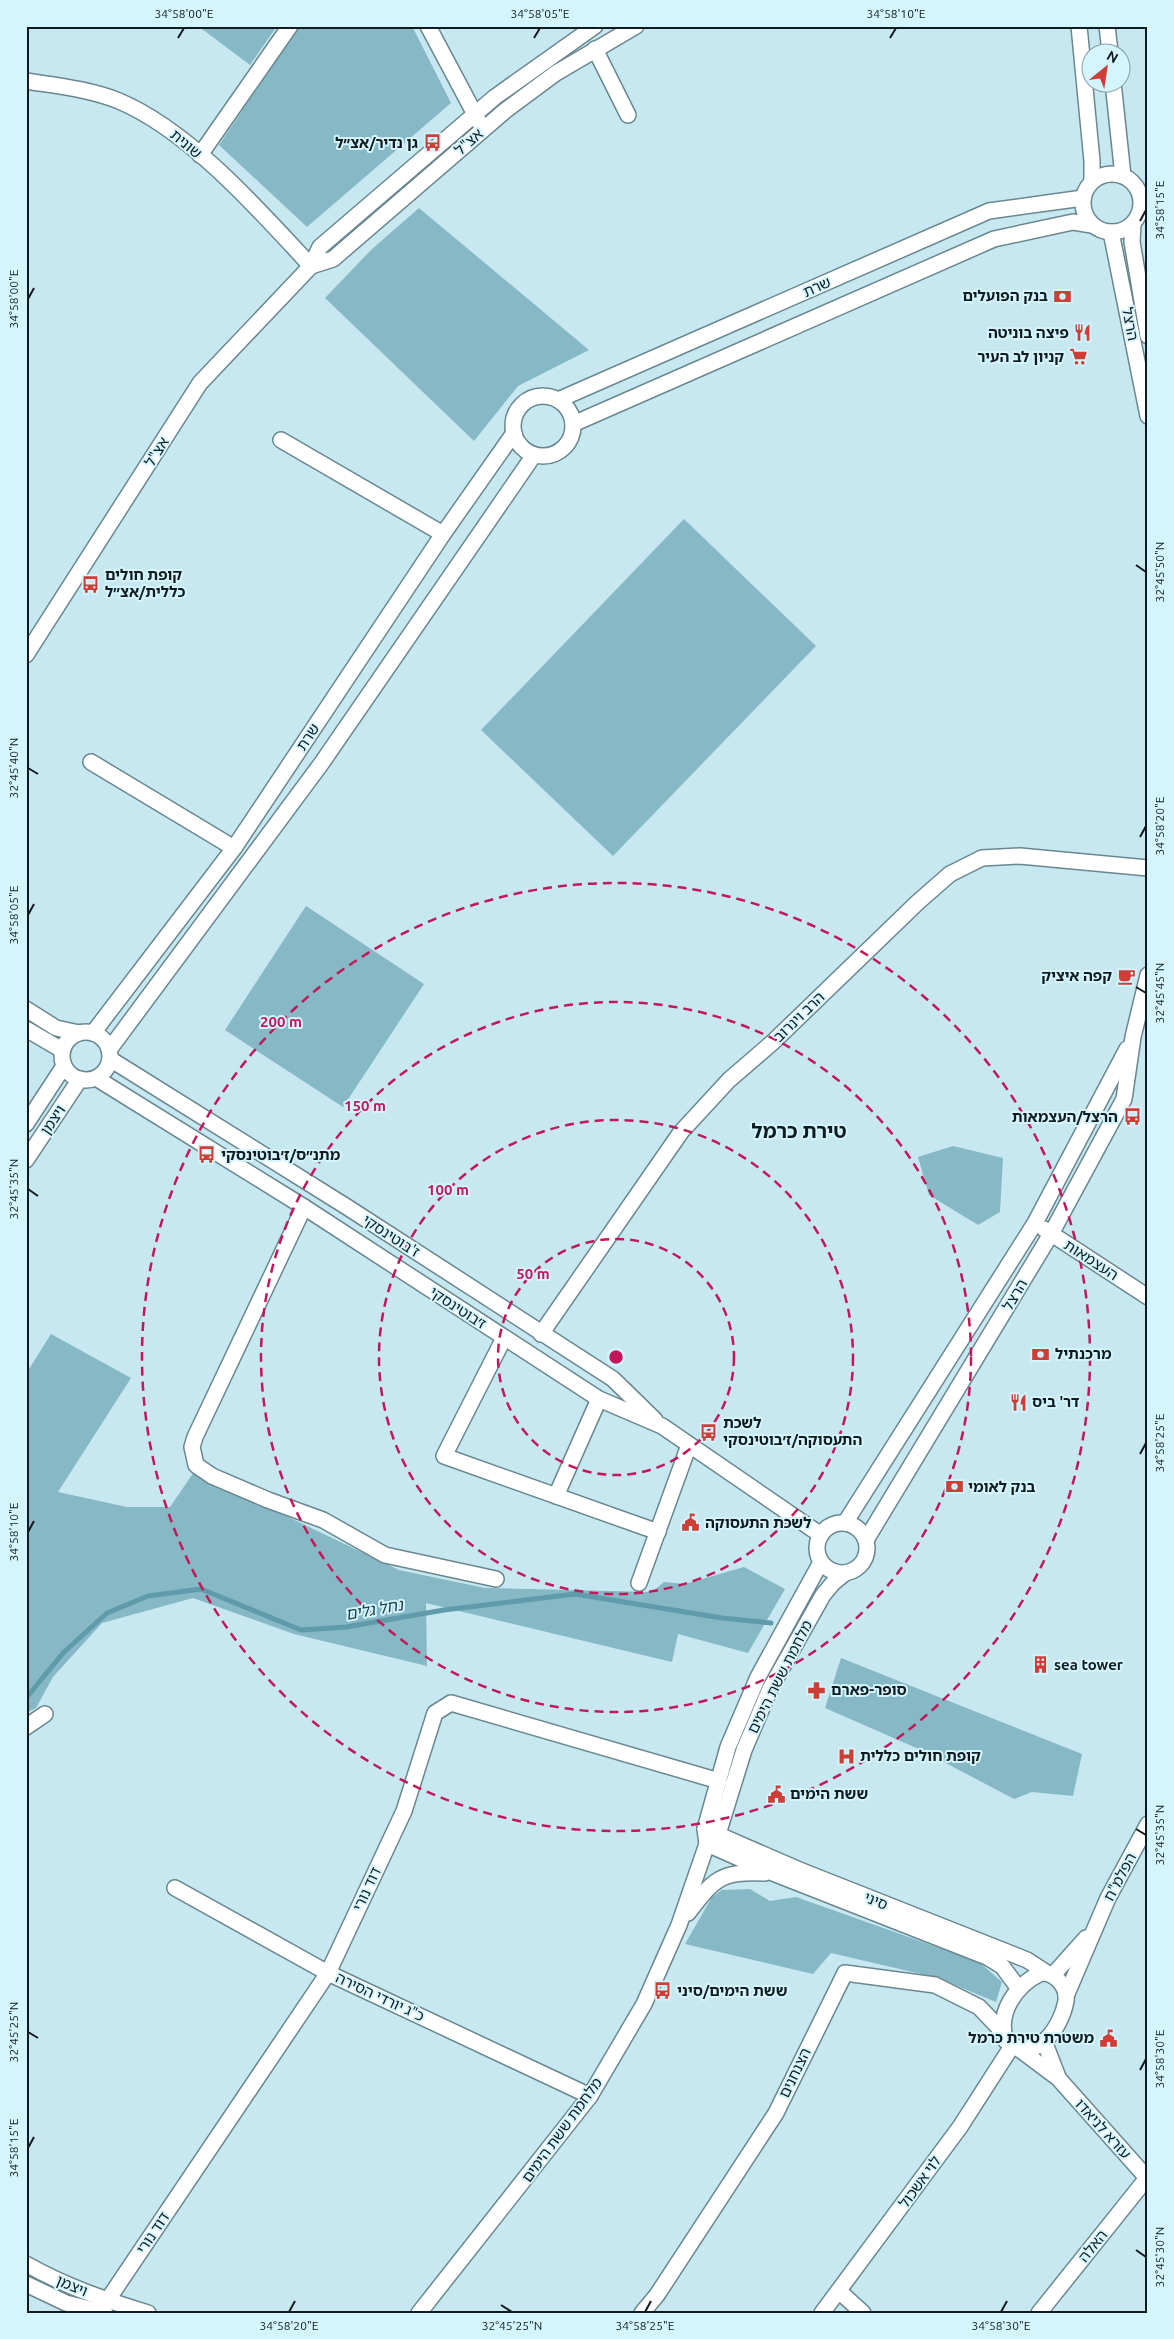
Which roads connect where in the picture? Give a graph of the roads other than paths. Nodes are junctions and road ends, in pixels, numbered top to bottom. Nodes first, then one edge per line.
1 (290, 26) edge
2 (428, 26) edge
3 (595, 26) edge
4 (636, 26) edge
5 (1079, 26) edge
6 (1107, 26) edge
7 (1109, 42) edge
8 (595, 49) junction
9 (26, 80) edge
10 (1114, 92) edge
11 (474, 115) junction
12 (628, 115) dead end
13 (484, 129) junction
14 (200, 156) junction
15 (1123, 176) junction
16 (1092, 181) junction
17 (1083, 198) junction
18 (1133, 224) junction
19 (1092, 225) junction
20 (1111, 232) junction
21 (311, 266) junction
22 (1148, 336) edge
23 (558, 400) junction
24 (1148, 416) edge
25 (573, 424) junction
26 (514, 433) junction
27 (282, 440) dead end
28 (534, 455) junction
29 (444, 534) junction
30 (26, 655) edge
31 (91, 762) dead end
32 (234, 848) junction
33 (1148, 868) edge
34 (1148, 975) edge
35 (26, 1009) edge
36 (26, 1029) edge
37 (86, 1033) junction
38 (1133, 1037) junction
39 (62, 1050) junction
40 (109, 1054) junction
41 (64, 1066) junction
42 (96, 1078) junction
43 (80, 1079) junction
44 (26, 1124) edge
45 (26, 1160) edge
46 (304, 1207) junction
47 (1035, 1223) junction
48 (1052, 1234) junction
49 (1148, 1297) edge
50 (541, 1334) junction
51 (504, 1338) junction
52 (599, 1399) junction
53 (662, 1426) junction
54 (689, 1445) junction
55 (556, 1496) junction
56 (845, 1523) junction
57 (658, 1532) junction
58 (821, 1535) junction
59 (866, 1540) junction
60 (821, 1562) junction
61 (845, 1573) junction
62 (496, 1579) dead end
63 (639, 1583) dead end
64 (45, 1714) dead end
65 (26, 1727) edge
66 (719, 1781) junction
67 (1148, 1824) edge
68 (712, 1831) junction
69 (707, 1844) junction
70 (773, 1873) junction
71 (174, 1888) dead end
72 (680, 1925) junction
73 (1094, 1930) junction
74 (328, 1973) junction
75 (1050, 1974) junction
76 (1019, 1989) junction
77 (1066, 1996) junction
78 (1002, 2031) junction
79 (1044, 2041) junction
80 (1015, 2048) junction
81 (1058, 2078) junction
82 (590, 2096) junction
83 (1148, 2179) edge
84 (26, 2264) edge
85 (26, 2284) edge
86 (840, 2292) junction
87 (106, 2307) edge
88 (148, 2313) edge
89 (419, 2313) edge
90 (642, 2313) edge
91 (822, 2313) edge
92 (864, 2313) edge
93 (1039, 2313) edge

1 - 14 street
2 - 11 street
3 - 11 street, אצ"ל
4 - 8 street, אצ"ל
5 - 16 street
6 - 7 street
8 - 12 street
8 - 13 street, אצ"ל
9 - 14 street, שונית
10 - 15 street
11 - 13 street
11 - 21 street, אצ"ל
13 - 21 street, אצ"ל
14 - 21 street, שונית
15 - 16 street
15 - 18 street
16 - 17 street
17 - 19 street
17 - 23 street, שרת
18 - 20 street
18 - 22 street, הרצל
19 - 20 street
19 - 25 street, שרת
20 - 24 street, הרצל
21 - 30 street, אצ"ל
23 - 25 street
23 - 26 street
25 - 28 street
26 - 28 street
26 - 29 street, שרת
27 - 29 street
28 - 40 street, שרת
29 - 32 street, שרת
31 - 32 street
32 - 37 street, שרת
33 - 50 street, הרב וינרוב
34 - 38 street, הרצל
35 - 37 street
36 - 39 street
37 - 39 street
37 - 40 street
38 - 47 street, הרצל
38 - 48 street, הרצל
39 - 41 street
40 - 42 street
40 - 50 street, ז'בוטינסקי
41 - 43 street
41 - 44 street, ויצמן
42 - 43 street
42 - 46 street, ז׳בוטינסקי
43 - 45 street, ויצמן
46 - 51 street, ז׳בוטינסקי
46 - 62 street
47 - 48 street, העצמאות
47 - 56 street, הרצל
48 - 49 street, העצמאות
48 - 59 street, הרצל
50 - 53 street, ז'בוטינסקי
51 - 52 street, ז׳בוטינסקי
51 - 55 street
52 - 53 street, ז׳בוטינסקי
52 - 55 street
53 - 54 street, ז׳בוטינסקי
54 - 57 street
54 - 58 street, ז׳בוטינסקי
55 - 57 street
56 - 58 street
56 - 59 street
57 - 63 street
58 - 60 street
59 - 61 street
60 - 61 street
60 - 66 street, מלחמת ששת הימים
61 - 68 street, מלחמת ששת הימים
64 - 65 street
66 - 68 street, מלחמת ששת הימים
66 - 74 street, דוד נורי
67 - 73 street, הפלמ"ח
68 - 69 street, מלחמת ששת הימים
68 - 75 street, סיני
69 - 70 street, סיני
69 - 72 street, מלחמת ששת הימים
70 - 72 street
70 - 76 street, סיני
71 - 74 street, כ"ג יורדי הסירה
72 - 82 street, מלחמת ששת הימים
73 - 75 street, הפלמ"ח
73 - 77 street, הפלמ"ח
74 - 82 street, כ"ג יורדי הסירה
74 - 87 street, דוד נורי
75 - 76 street
75 - 77 street
76 - 78 street
77 - 79 street
78 - 80 street
78 - 90 street, הצנחנים
79 - 80 street
79 - 81 street, עזרא לניאדו
80 - 81 street, עזרא לניאדו
80 - 86 street, לוי אשכול
81 - 83 street, עזרא לניאדו
82 - 89 street, מלחמת ששת הימים
83 - 93 street, האלה
84 - 87 street, ויצמן
85 - 87 street, ויצמן
86 - 91 street, לוי אשכול
86 - 92 street
87 - 88 street, ויצמן

